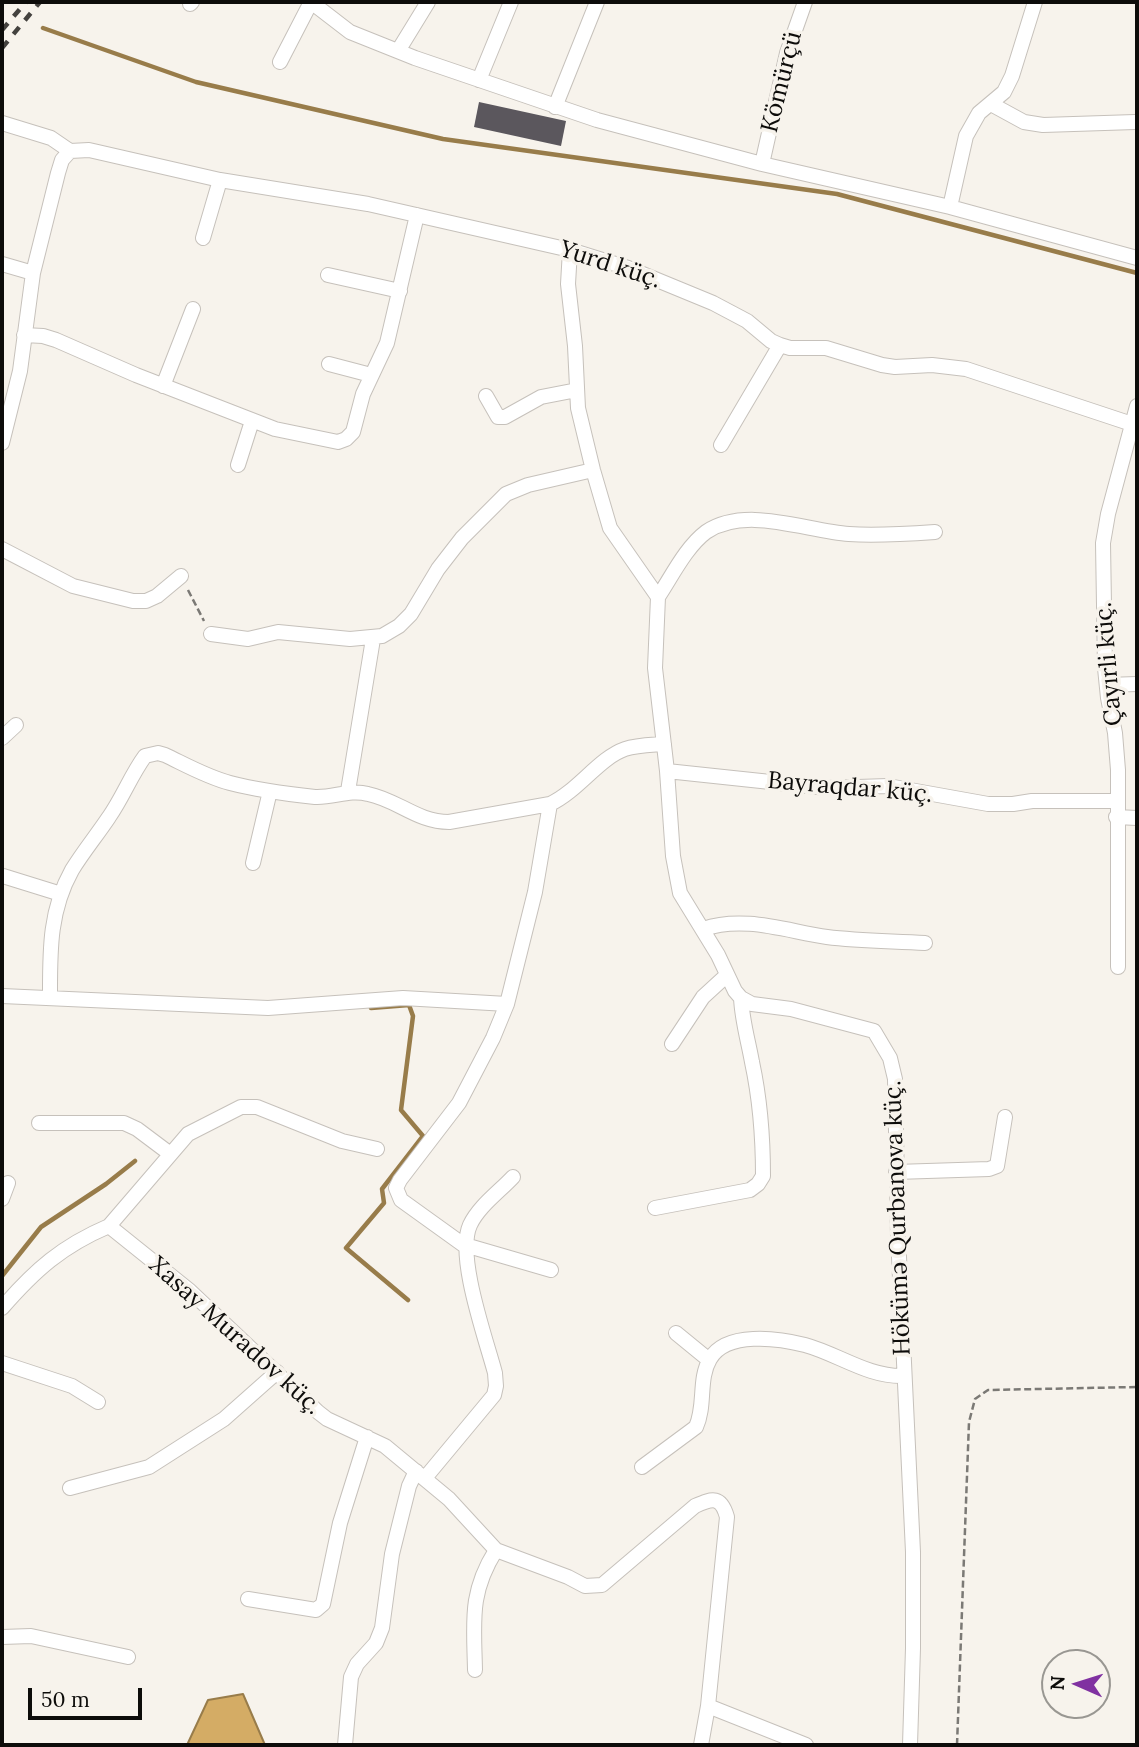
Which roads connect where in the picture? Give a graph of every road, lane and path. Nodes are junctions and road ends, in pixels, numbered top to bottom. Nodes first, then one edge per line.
1 (428, 2) edge
2 (511, 2) edge
3 (597, 2) edge
4 (805, 2) edge
5 (1035, 2) edge
6 (398, 51) junction
7 (280, 62) dead end
8 (479, 80) junction
9 (991, 104) junction
10 (555, 107) junction
11 (1135, 122) dead end
12 (2, 123) edge
13 (70, 151) junction
14 (762, 164) junction
15 (220, 180) junction
16 (950, 207) junction
17 (417, 215) junction
18 (203, 238) dead end
19 (570, 250) junction
20 (1137, 258) edge
21 (2, 264) edge
22 (33, 273) junction
23 (328, 275) dead end
24 (400, 291) junction
25 (193, 309) dead end
26 (24, 335) junction
27 (780, 345) junction
28 (328, 364) dead end
29 (371, 375) junction
30 (163, 386) junction
31 (576, 390) junction
32 (486, 396) dead end
33 (1137, 406) edge
34 (252, 421) junction
35 (1132, 424) junction
36 (2, 443) edge
37 (721, 444) dead end
38 (238, 465) dead end
39 (593, 470) junction
40 (935, 532) dead end
41 (2, 549) edge
42 (181, 576) joint
43 (658, 597) junction
44 (211, 634) joint
45 (373, 639) junction
46 (1137, 684) edge
47 (1107, 685) junction
48 (16, 725) dead end
49 (2, 738) edge
50 (664, 744) junction
51 (667, 771) junction
52 (270, 791) junction
53 (348, 791) junction
54 (1117, 801) junction
55 (550, 804) junction
56 (1116, 817) junction
57 (1137, 818) edge
58 (253, 863) dead end
59 (3, 876) edge
60 (61, 894) junction
61 (703, 929) junction
62 (925, 943) dead end
63 (1118, 967) dead end
64 (727, 975) junction
65 (2, 996) edge
66 (50, 997) junction
67 (741, 998) junction
68 (507, 1004) junction
69 (672, 1044) dead end
70 (1005, 1117) dead end
71 (39, 1123) dead end
72 (377, 1149) dead end
73 (169, 1153) junction
74 (896, 1172) junction
75 (513, 1177) dead end
76 (8, 1182) dead end
77 (2, 1199) edge
78 (655, 1208) dead end
79 (109, 1226) junction
80 (465, 1245) junction
81 (551, 1270) dead end
82 (2, 1308) edge
83 (676, 1333) dead end
84 (709, 1360) junction
85 (2, 1363) edge
86 (277, 1372) junction
87 (903, 1376) junction
88 (1137, 1387) edge
89 (98, 1402) dead end
90 (366, 1437) junction
91 (642, 1467) dead end
92 (421, 1475) junction
93 (70, 1488) dead end
94 (496, 1550) junction
95 (248, 1599) dead end
96 (2, 1637) edge
97 (128, 1657) dead end
98 (475, 1670) dead end
99 (708, 1706) junction
100 (345, 1745) edge
101 (701, 1745) edge
102 (806, 1745) edge
103 (910, 1745) edge
104 (957, 1745) edge

1 - 6 street
2 - 8 street
3 - 10 street
4 - 14 street, Kömürçü
5 - 9 street
6 - 7 street
6 - 8 street
8 - 10 street
9 - 11 street
9 - 16 street
10 - 14 street
12 - 13 street
13 - 15 street, Yurd küç.
13 - 22 street
14 - 16 street
15 - 17 street, Yurd küç.
15 - 18 street
16 - 20 street
17 - 19 street, Yurd küç.
17 - 24 street
19 - 27 street, Yurd küç.
19 - 31 street
21 - 22 street
22 - 26 street
23 - 24 street
24 - 29 street
25 - 30 street
26 - 30 street
26 - 36 street
27 - 35 street
27 - 37 street
28 - 29 street
29 - 34 street
30 - 34 street
31 - 32 street
31 - 39 street
33 - 35 street, Çayırli küç.
34 - 38 street
35 - 47 street, Çayırli küç.
39 - 43 street
39 - 45 street
40 - 43 street
41 - 42 street
42 - 44 path
43 - 50 street
44 - 45 street
45 - 53 street
46 - 47 street
47 - 54 street, Çayırli küç.
48 - 49 street
50 - 51 street
50 - 55 street
51 - 54 street, Bayraqdar küç.
51 - 61 street
52 - 53 street
52 - 58 street
52 - 60 street
53 - 55 street
54 - 56 street, Çayırli küç.
55 - 68 street
56 - 57 street
56 - 63 street, Çayırli küç.
59 - 60 street
60 - 66 street
61 - 62 street
61 - 64 street
64 - 67 street
64 - 69 street
65 - 66 street
66 - 68 street
67 - 74 street, Hökümə Qurbanova küç.
67 - 78 street
68 - 80 street
70 - 74 street
71 - 73 street
72 - 73 street
73 - 79 street
74 - 87 street, Hökümə Qurbanova küç.
75 - 80 street
76 - 77 street
79 - 82 street
79 - 86 street, Xasay Muradov küç.
80 - 81 street
80 - 92 street
83 - 84 street
84 - 87 street
84 - 91 street
85 - 89 street
86 - 90 street, Xasay Muradov küç.
86 - 93 street
87 - 103 street, Hökümə Qurbanova küç.
88 - 104 path
90 - 92 street, Xasay Muradov küç.
90 - 95 street
92 - 94 street, Xasay Muradov küç.
92 - 100 street
94 - 98 street
94 - 99 street, Xasay Muradov küç.
96 - 97 street
99 - 101 street, Xasay Muradov küç.
99 - 102 street

